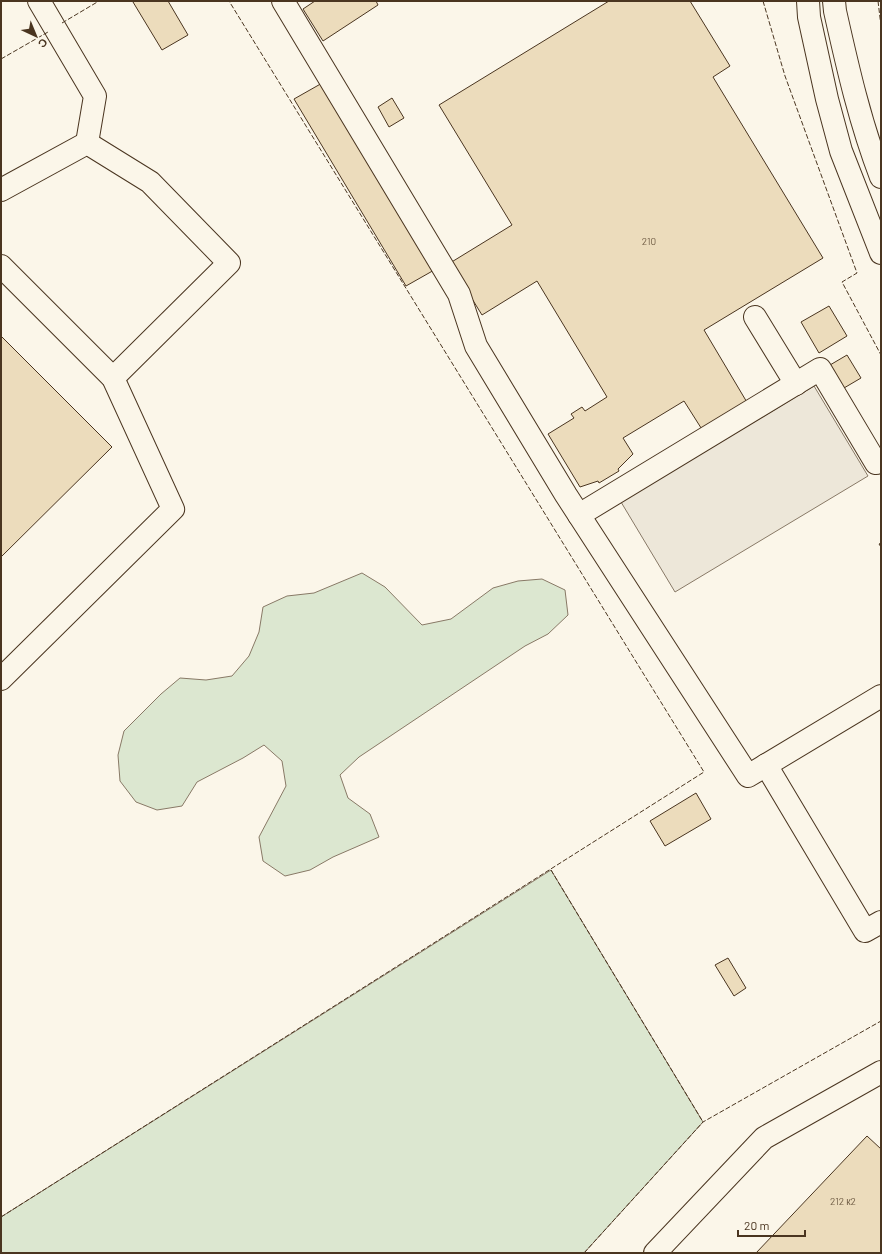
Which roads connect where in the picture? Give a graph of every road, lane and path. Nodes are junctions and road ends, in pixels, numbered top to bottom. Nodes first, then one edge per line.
1 (39, 1) edge
2 (283, 1) edge
3 (808, 1) edge
4 (834, 1) edge
5 (87, 143) junction
6 (881, 177) edge
7 (1, 190) edge
8 (881, 253) edge
9 (1, 266) edge
10 (755, 317) dead end
11 (113, 378) junction
12 (796, 384) junction
13 (876, 463) dead end
14 (579, 515) junction
15 (1, 679) edge
16 (881, 696) edge
17 (766, 765) junction
18 (881, 922) edge
19 (879, 1078) edge
20 (655, 1253) edge

1 - 5 main road
2 - 14 main road
3 - 8 main road
4 - 6 main road
5 - 7 main road
5 - 11 main road
9 - 11 main road
10 - 12 main road
11 - 15 main road
12 - 13 main road
12 - 14 main road
14 - 17 main road
16 - 17 main road
17 - 18 main road
19 - 20 main road

